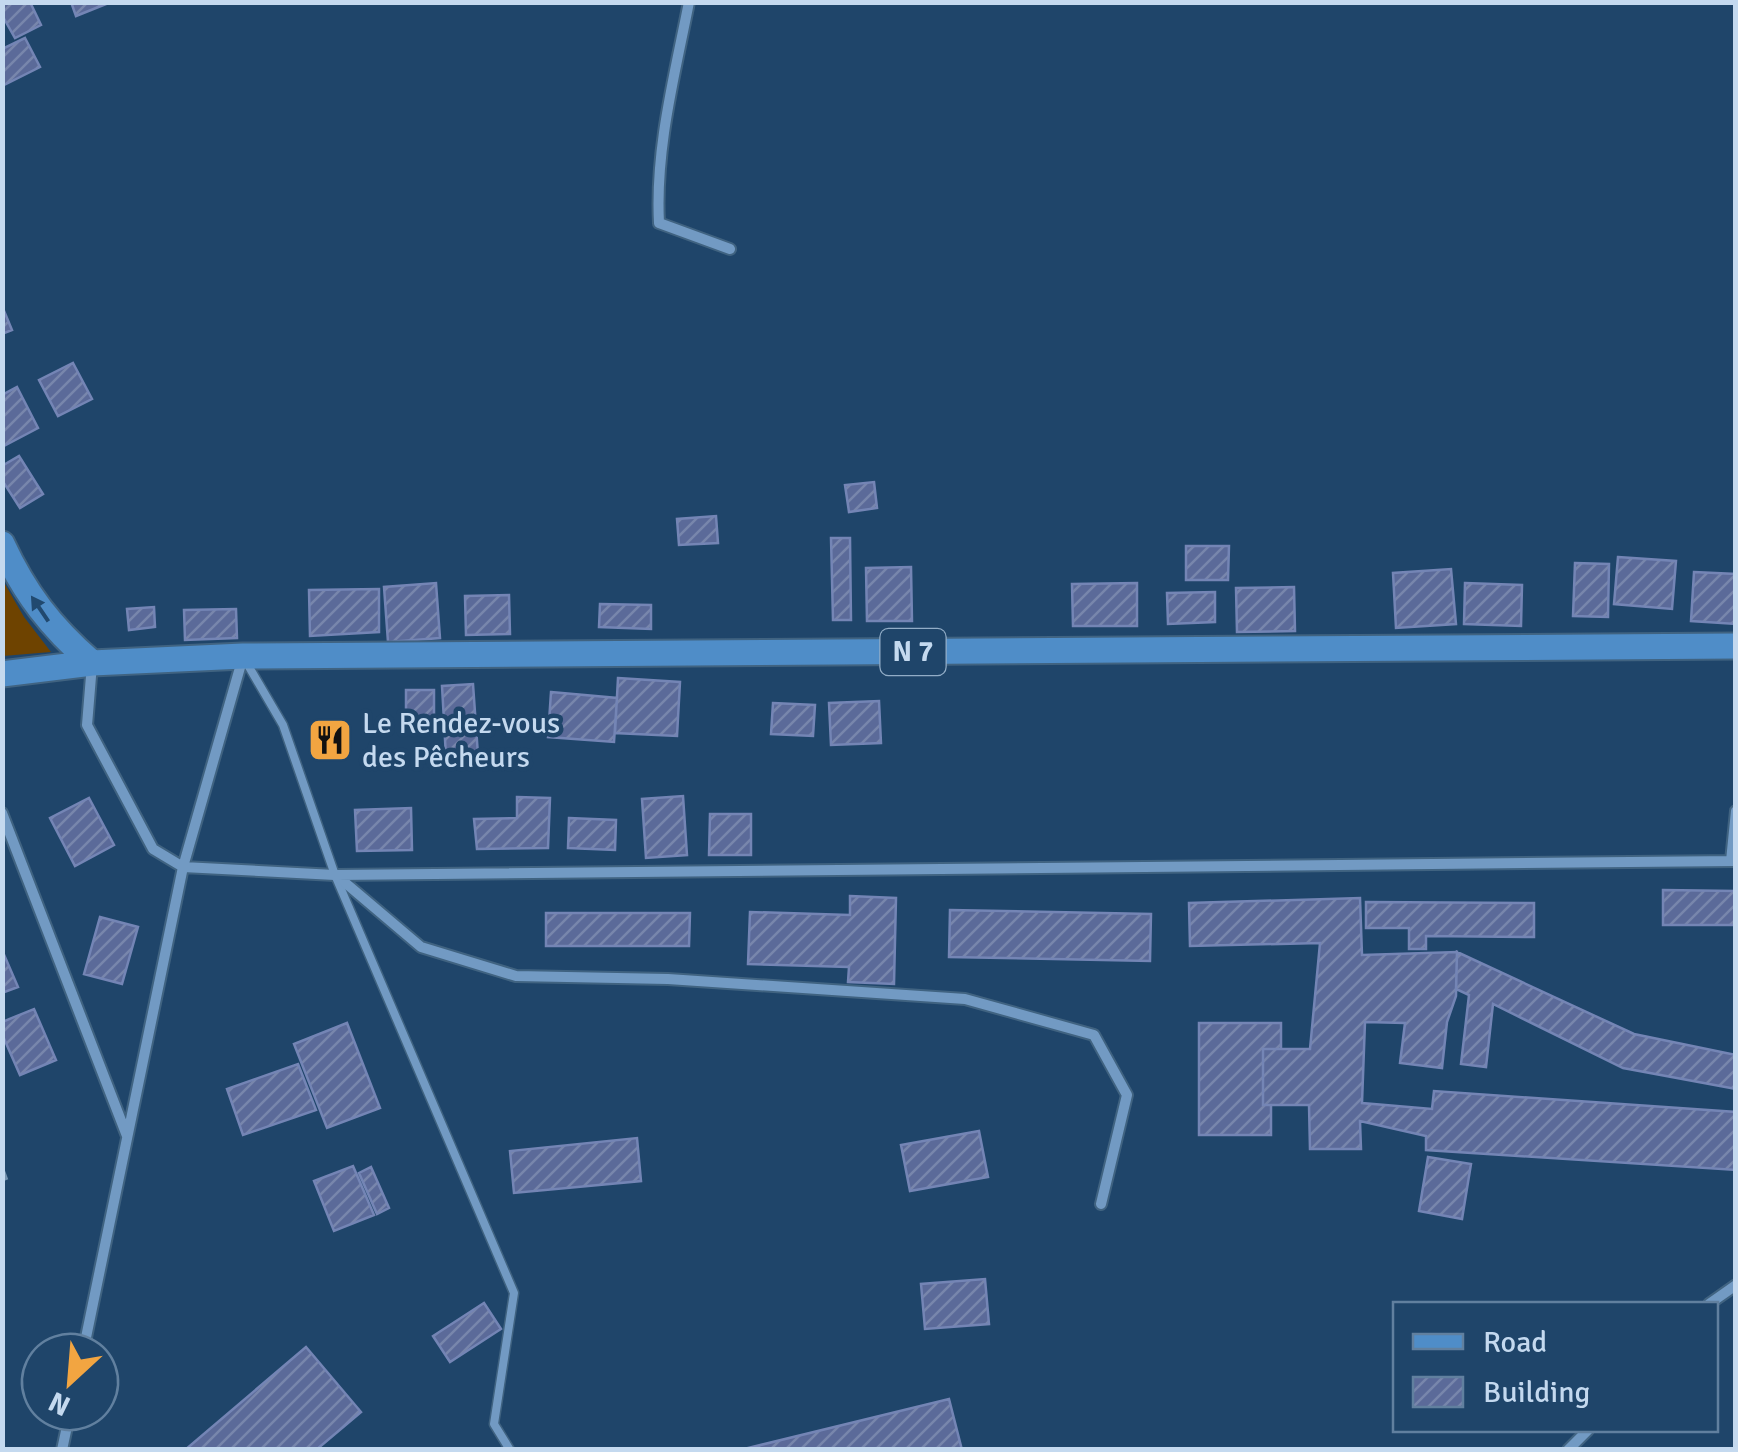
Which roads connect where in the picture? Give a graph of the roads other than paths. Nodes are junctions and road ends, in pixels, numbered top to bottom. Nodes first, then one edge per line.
1 (689, 2) edge
2 (730, 249) dead end
3 (2, 544) edge
4 (1736, 646) edge
5 (243, 656) junction
6 (92, 664) junction
7 (2, 674) edge
8 (1736, 811) edge
9 (2, 812) edge
10 (1733, 861) edge
11 (183, 867) junction
12 (335, 874) junction
13 (128, 1137) junction
14 (1101, 1204) dead end
15 (1736, 1284) edge
16 (1712, 1302) edge
17 (86, 1332) edge
18 (1586, 1432) edge
19 (510, 1450) edge
20 (1568, 1450) edge

1 - 2 street
6 -> 3 main road
4 - 5 main road, N 7
5 - 6 main road, N 7
5 - 11 street
5 - 12 lane
6 - 7 main road, N 7
6 - 11 street
8 - 10 street
9 - 13 street
10 - 12 street
11 - 12 street
11 - 13 street
12 - 14 street
12 - 19 lane
13 - 17 street
15 - 16 street
18 - 20 street

